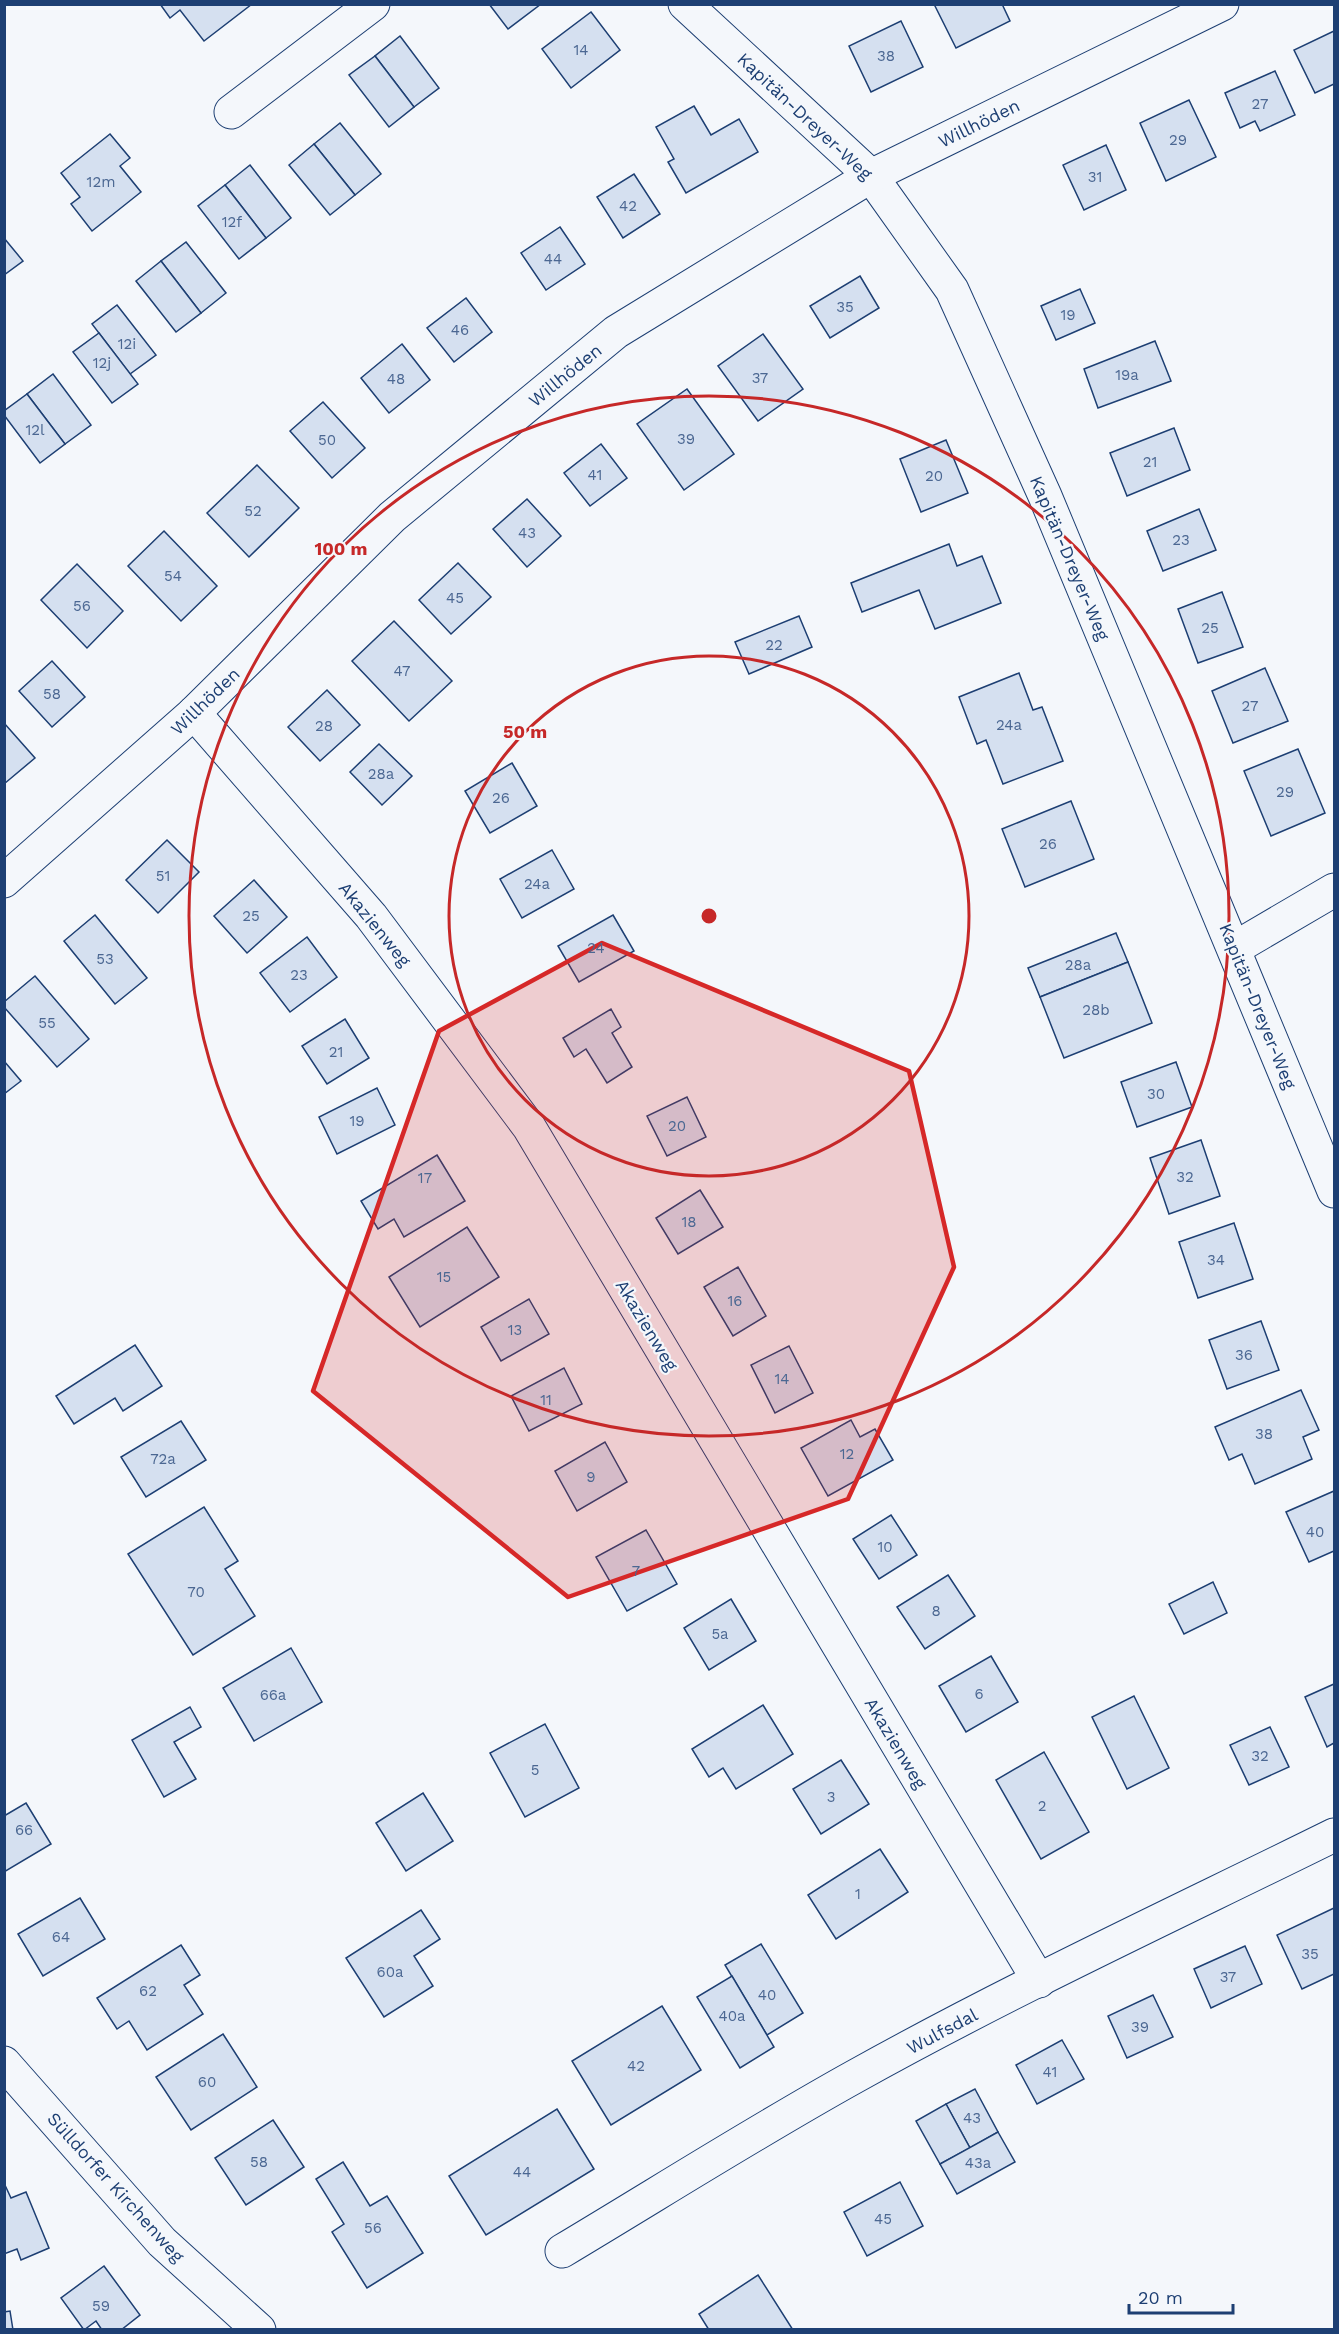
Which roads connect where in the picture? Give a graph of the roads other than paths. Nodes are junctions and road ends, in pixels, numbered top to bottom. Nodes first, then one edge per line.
1 (373, 4) edge
2 (685, 4) edge
3 (1221, 4) edge
4 (231, 112) dead end
5 (871, 176) junction
6 (194, 713) junction
7 (4, 881) edge
8 (1335, 890) edge
9 (1235, 948) junction
10 (1335, 1191) edge
11 (1335, 1835) edge
12 (1039, 1981) junction
13 (4, 2063) edge
14 (562, 2251) dead end
15 (259, 2330) edge

1 - 4 street
2 - 5 street, Kapitän-Dreyer-Weg
3 - 5 street, Willhöden
5 - 6 street, Willhöden
5 - 9 street, Kapitän-Dreyer-Weg
6 - 7 street, Willhöden
6 - 12 street, Akazienweg
8 - 9 street
9 - 10 street, Kapitän-Dreyer-Weg
11 - 12 street, Wulfsdal
12 - 14 street, Wulfsdal
13 - 15 street, Sülldorfer Kirchenweg

